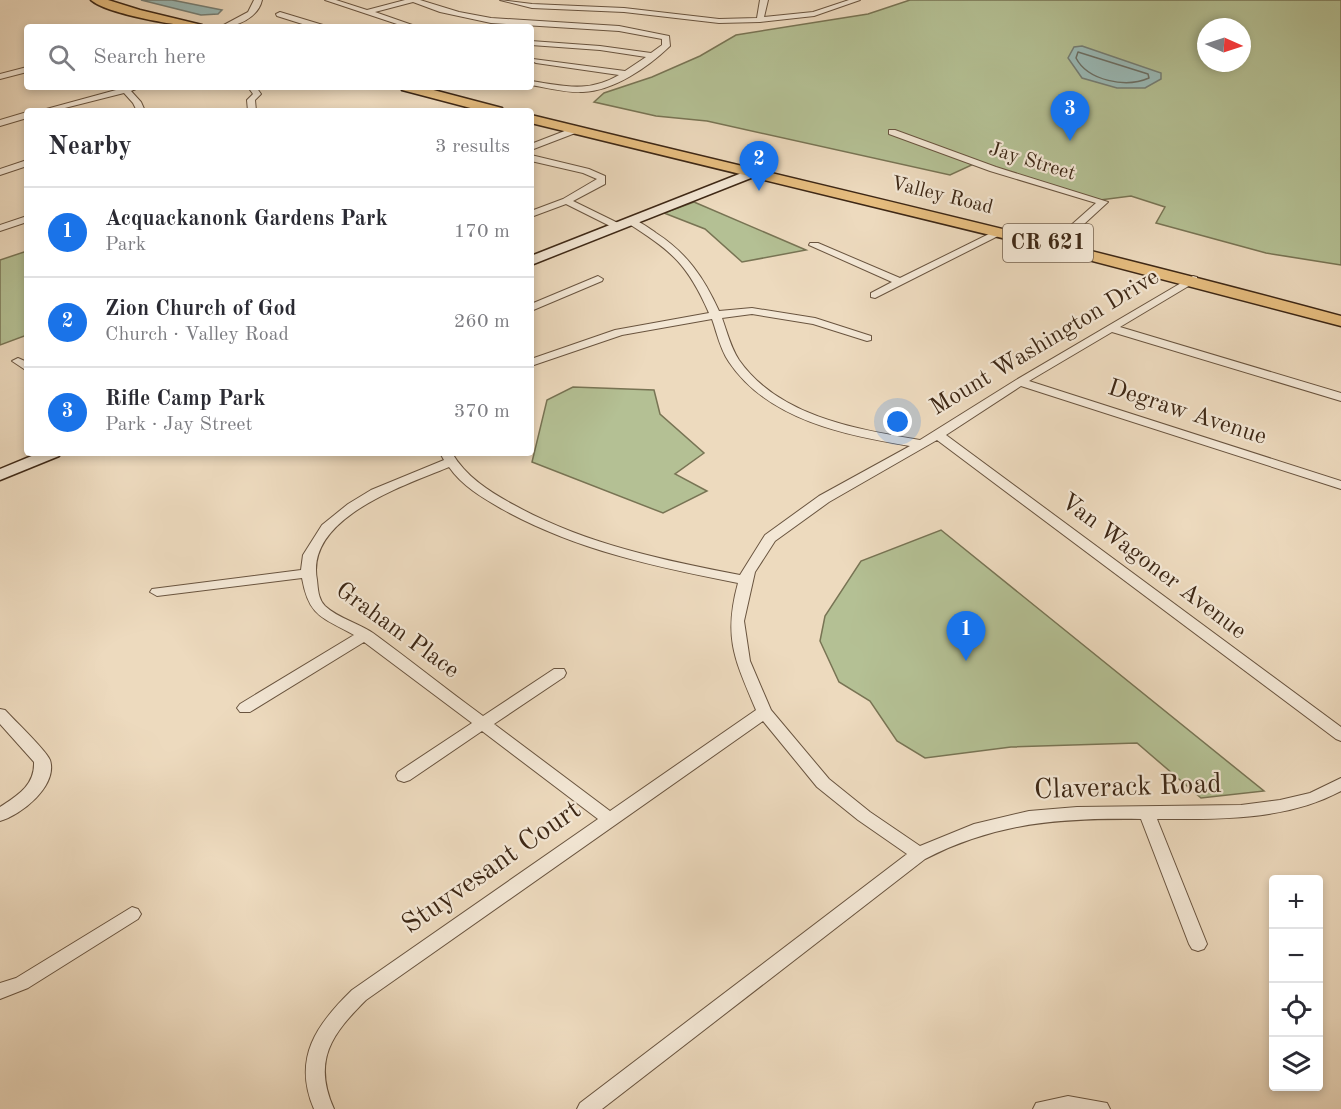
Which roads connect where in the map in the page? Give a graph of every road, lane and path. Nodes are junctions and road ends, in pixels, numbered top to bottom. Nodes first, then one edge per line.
1 (97, 0) edge
2 (258, 0) edge
3 (329, 0) edge
4 (414, 0) edge
5 (504, 0) edge
6 (638, 0) edge
7 (764, 0) edge
8 (856, 0) edge
9 (624, 10) junction
10 (367, 12) junction
11 (280, 14) dead end
12 (760, 20) junction
13 (185, 24) edge
14 (230, 24) edge
15 (311, 24) edge
16 (402, 24) edge
17 (534, 43) edge
18 (652, 55) junction
19 (536, 61) dead end
20 (24, 70) edge
21 (624, 73) junction
22 (0, 76) edge
23 (534, 83) edge
24 (126, 90) joint
25 (254, 90) edge
26 (418, 90) edge
27 (55, 108) edge
28 (140, 108) edge
29 (252, 108) edge
30 (486, 108) edge
31 (24, 117) edge
32 (534, 120) edge
33 (0, 123) edge
34 (575, 130) junction
35 (892, 132) dead end
36 (534, 146) edge
37 (534, 159) edge
38 (24, 164) edge
39 (0, 171) edge
40 (752, 173) junction
41 (566, 201) junction
42 (534, 213) edge
43 (24, 220) edge
44 (632, 222) junction
45 (619, 227) junction
46 (0, 228) edge
47 (999, 232) junction
48 (814, 245) dead end
49 (1055, 245) junction
50 (534, 260) edge
51 (598, 279) dead end
52 (1193, 279) junction
53 (900, 282) junction
54 (875, 295) dead end
55 (534, 307) edge
56 (716, 315) junction
57 (1341, 321) edge
58 (1111, 328) junction
59 (867, 338) dead end
60 (534, 360) edge
61 (1020, 382) junction
62 (1341, 397) edge
63 (938, 435) junction
64 (920, 444) junction
65 (46, 456) edge
66 (448, 457) edge
67 (0, 475) edge
68 (1341, 486) edge
69 (309, 573) junction
70 (746, 580) junction
71 (157, 592) dead end
72 (365, 635) junction
73 (559, 673) dead end
74 (245, 708) dead end
75 (764, 712) junction
76 (0, 714) edge
77 (484, 724) junction
78 (1341, 735) edge
79 (404, 776) dead end
80 (1341, 784) edge
81 (1146, 812) junction
82 (0, 815) edge
83 (609, 819) junction
84 (919, 854) junction
85 (132, 914) dead end
86 (1198, 944) dead end
87 (0, 991) edge
88 (324, 1109) edge
89 (587, 1109) edge
90 (1043, 1109) edge
91 (1100, 1109) edge

1 - 13 main road
2 - 14 street
3 - 10 street
4 - 10 street
4 - 18 street
5 - 9 street
6 - 9 street
7 - 12 street
8 - 12 street
9 - 12 street
10 - 16 street
11 - 15 street
17 - 18 street
18 - 21 street
19 - 21 street
20 - 22 street
21 - 23 street
24 - 27 street
24 - 28 street
25 - 29 street
26 - 30 main road
31 - 33 street
32 - 34 main road, Valley Road / CR 621
34 - 36 street
34 - 40 main road, Valley Road / CR 621
35 - 49 street, Jay Street
37 - 41 street
38 - 39 street
40 - 44 main road
40 - 47 main road, Valley Road / CR 621
41 - 42 street
41 - 45 street
43 - 46 street
44 - 45 main road
44 - 56 street
45 - 50 main road
47 - 49 main road, Valley Road / CR 621
47 - 53 street
48 - 53 street
49 - 52 main road, Valley Road / CR 621
51 - 55 street
52 - 57 main road, Valley Road / CR 621
52 - 58 street, Mount Washington Drive
53 - 54 street
56 - 59 street
56 - 60 street
56 - 64 street
58 - 61 street, Mount Washington Drive
58 - 62 street
61 - 63 street, Mount Washington Drive
61 - 68 street, Degraw Avenue
63 - 64 street, Mount Washington Drive
63 - 78 street, Van Wagoner Avenue
64 - 70 street, Mount Washington Drive
65 - 67 main road
66 - 69 street, Graham Place
66 - 70 street
69 - 71 street
69 - 72 street, Graham Place
70 - 75 street, Mount Washington Drive
72 - 74 street
72 - 77 street, Graham Place
73 - 77 street
75 - 83 street, Stuyvesant Court
75 - 84 street, Mount Washington Drive
76 - 82 street
77 - 79 street
77 - 83 street, Graham Place
80 - 81 street, Claverack Road
81 - 84 street, Claverack Road
81 - 86 street
83 - 88 street, Stuyvesant Court
84 - 89 street
85 - 87 street
90 - 91 street

